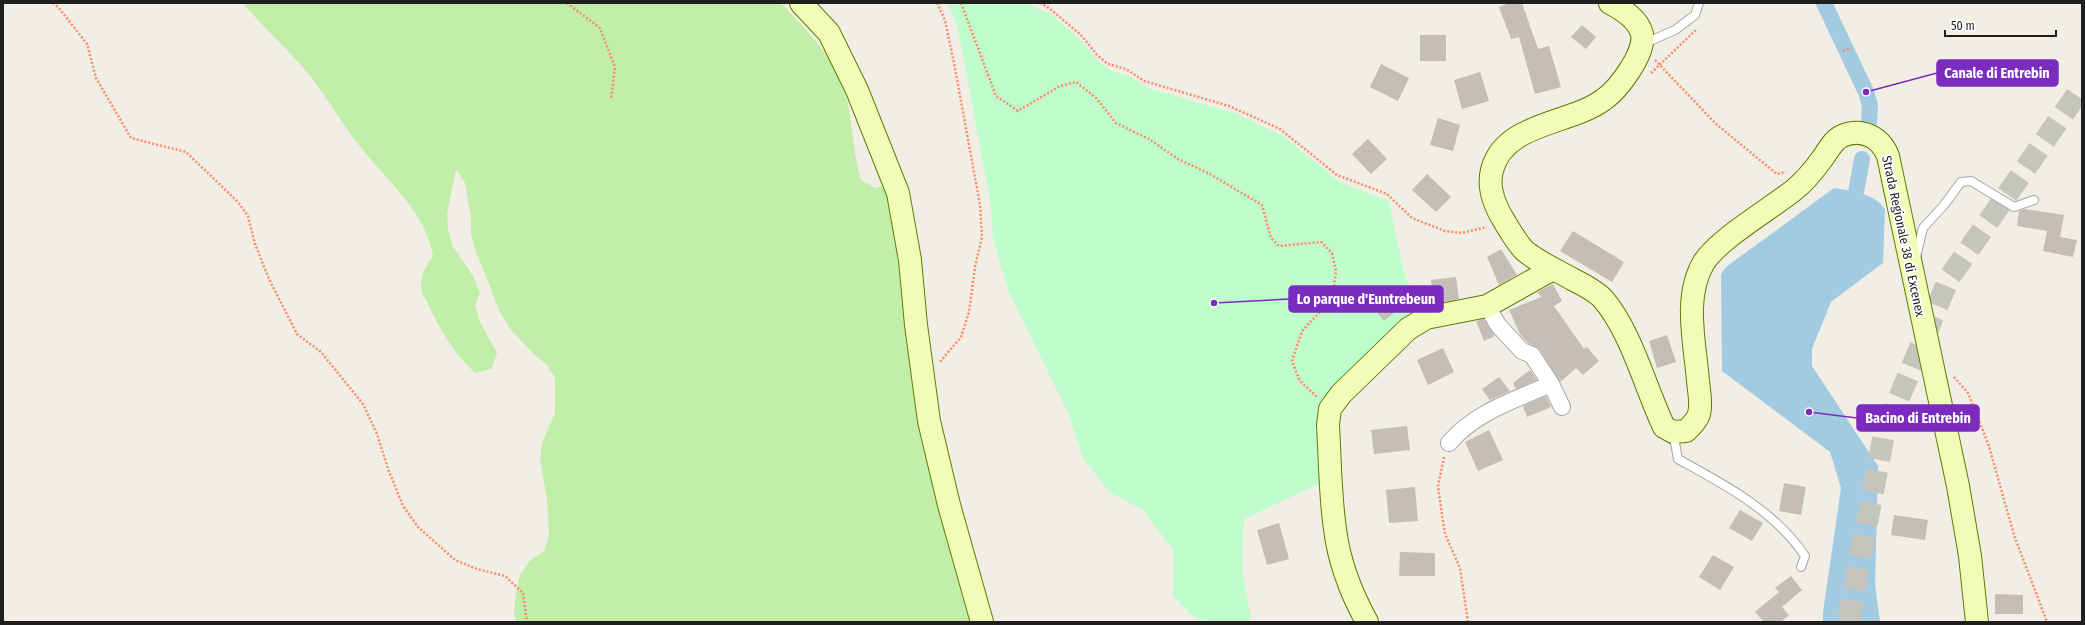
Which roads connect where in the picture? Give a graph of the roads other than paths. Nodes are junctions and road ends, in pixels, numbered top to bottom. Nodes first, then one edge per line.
1 (800, 3) edge
2 (1610, 3) edge
3 (1699, 3) edge
4 (1641, 45) junction
5 (2034, 200) dead end
6 (1912, 267) junction
7 (1553, 269) junction
8 (1487, 306) junction
9 (1551, 384) junction
10 (1562, 407) dead end
11 (1673, 432) junction
12 (1449, 443) road end
13 (1800, 567) dead end
14 (982, 622) edge
15 (1367, 622) edge
16 (1977, 622) edge

1 - 14 street
2 - 4 street
3 - 4 lane
4 - 7 street
5 - 6 lane
6 - 11 street, Strada Regionale 38 di Excenex
6 - 16 street, Strada Regionale 38 di Excenex
7 - 8 street
7 - 11 street
8 - 9 street
8 - 15 street
9 - 10 street
9 - 12 street
11 - 13 lane

